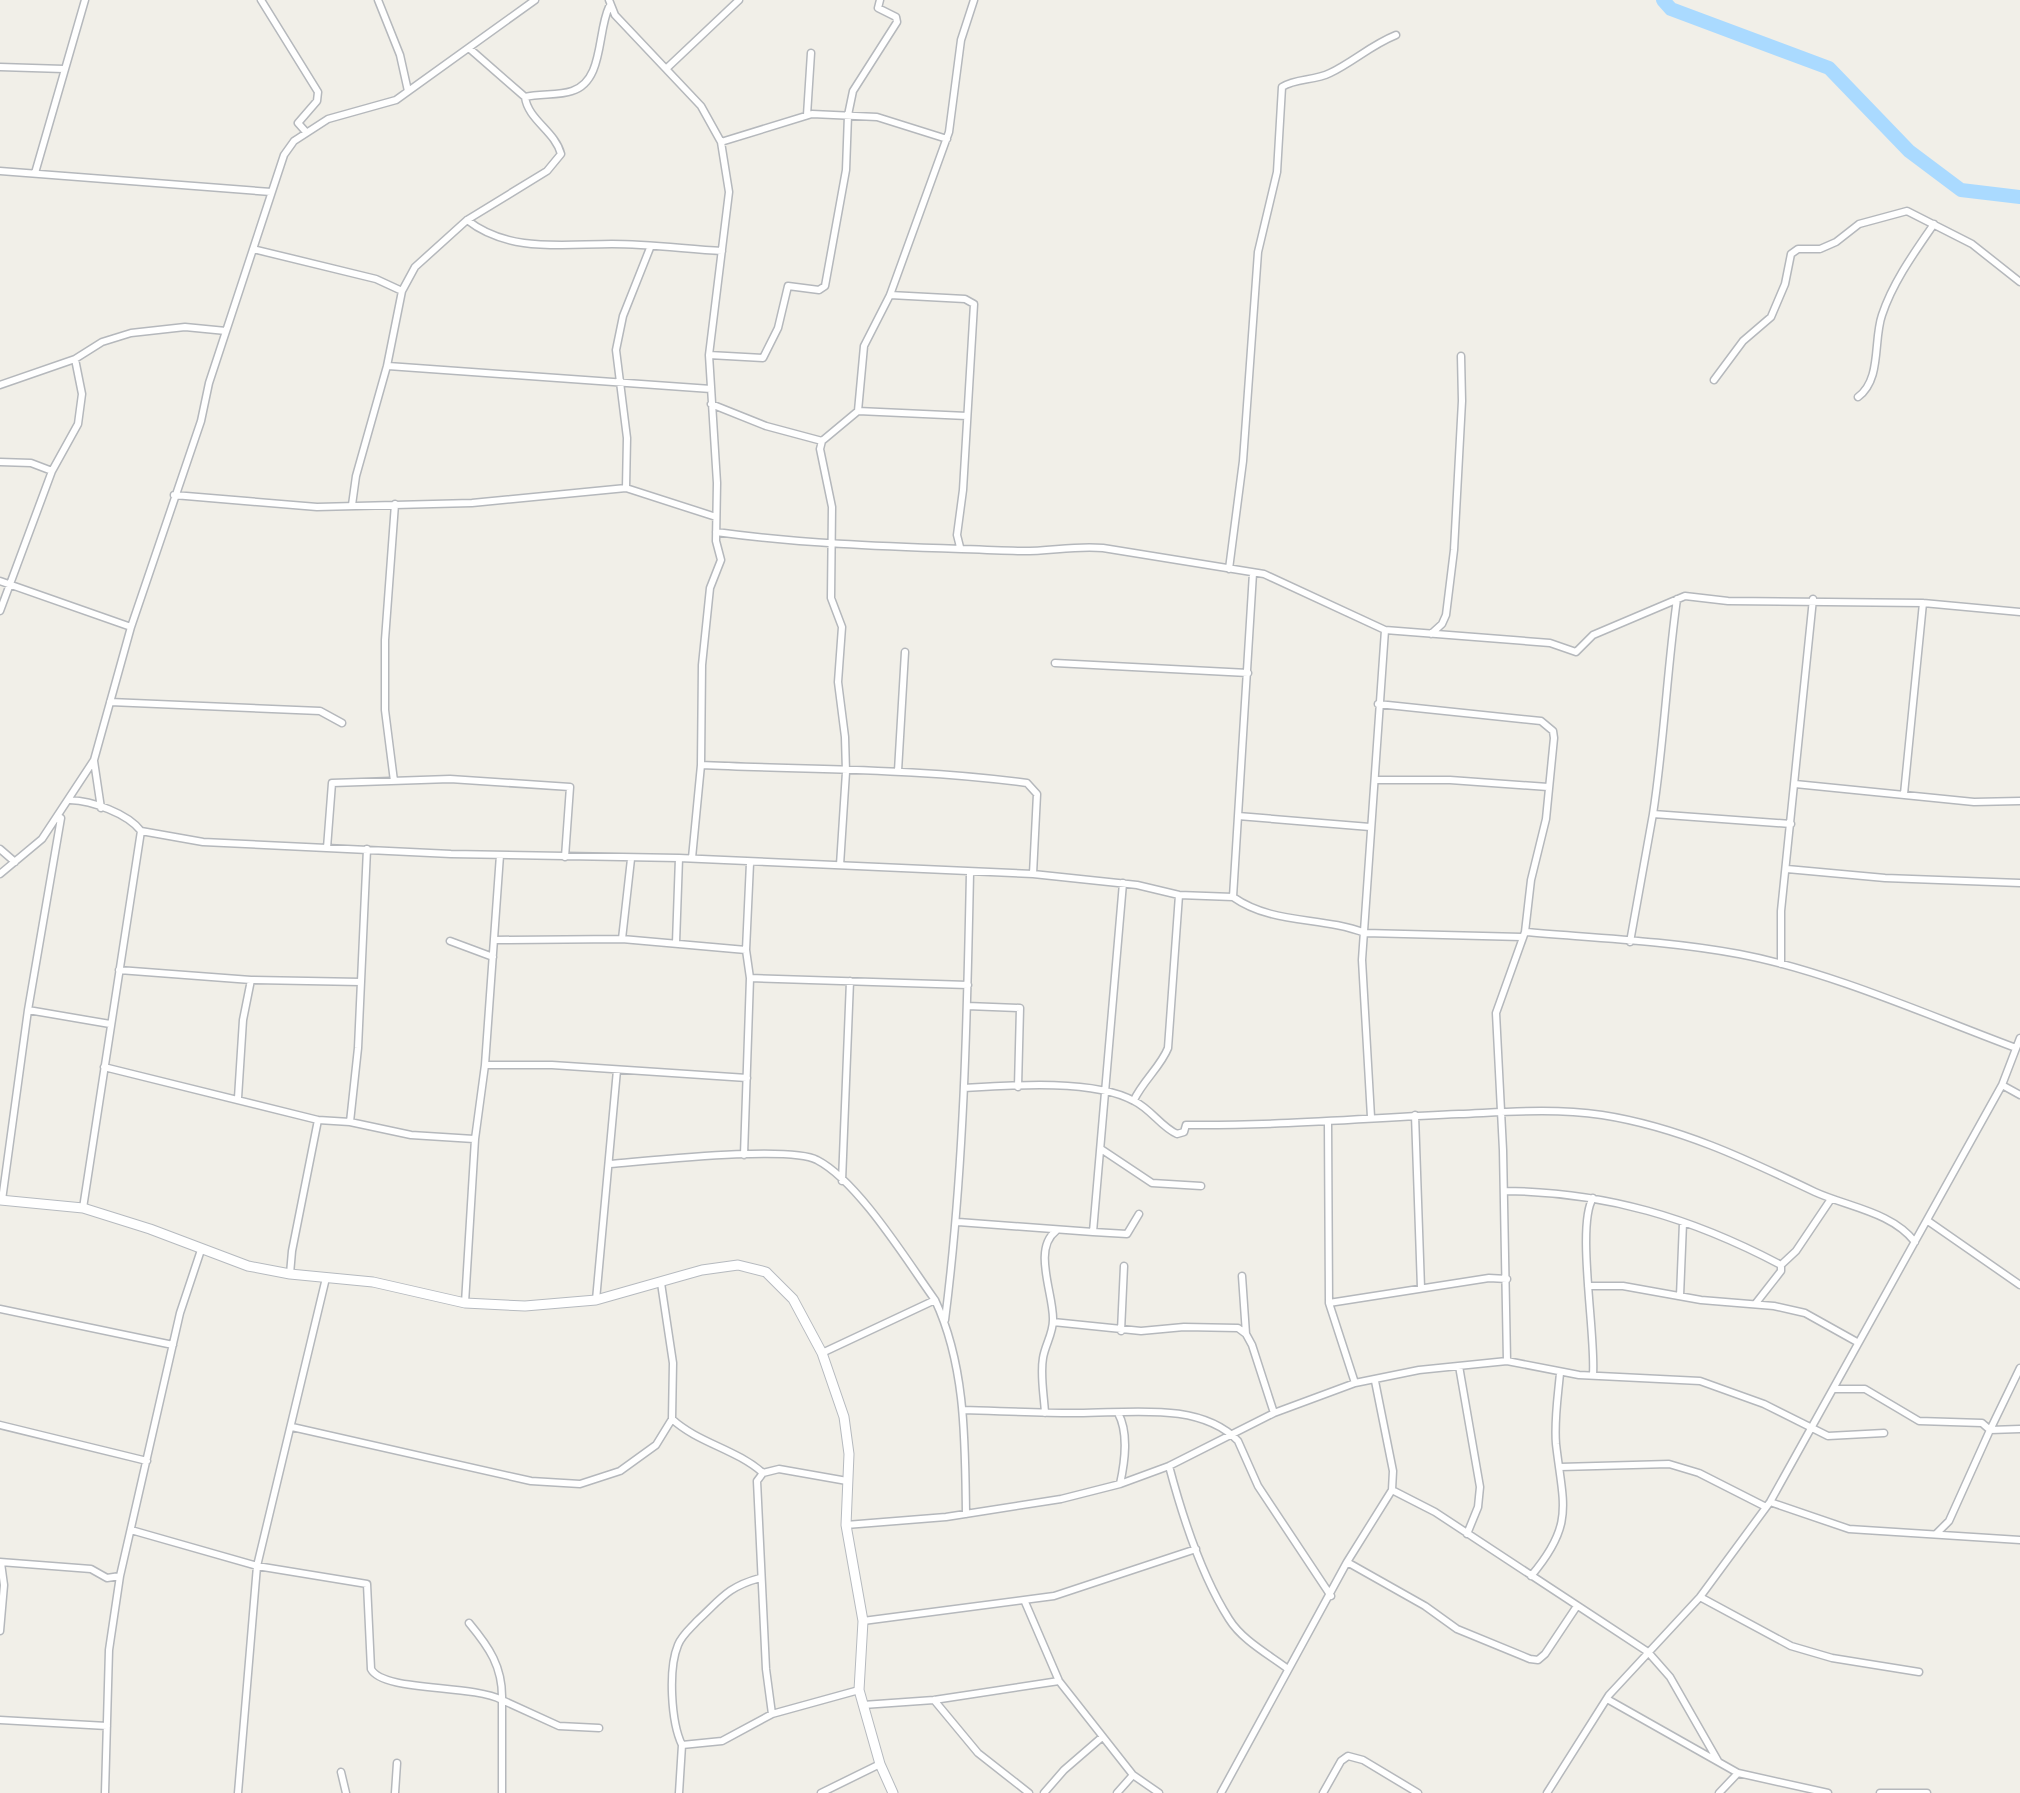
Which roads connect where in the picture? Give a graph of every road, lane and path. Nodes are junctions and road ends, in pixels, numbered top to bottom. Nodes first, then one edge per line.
1 (85, 0) edge
2 (261, 0) edge
3 (378, 0) edge
4 (535, 0) edge
5 (739, 0) edge
6 (880, 0) edge
7 (974, 0) edge
8 (609, 4) edge
9 (1396, 36) dead end
10 (470, 48) junction
11 (810, 53) dead end
12 (0, 67) edge
13 (667, 68) junction
14 (64, 70) junction
15 (408, 91) junction
16 (524, 97) junction
17 (807, 115) junction
18 (848, 115) junction
19 (306, 132) junction
20 (946, 139) junction
21 (722, 142) junction
22 (0, 171) edge
23 (35, 173) junction
24 (271, 192) junction
25 (467, 220) junction
26 (1934, 224) junction
27 (650, 248) junction
28 (253, 249) junction
29 (722, 250) junction
30 (2020, 282) edge
31 (402, 291) junction
32 (890, 295) junction
33 (226, 331) junction
34 (710, 355) junction
35 (1460, 356) dead end
36 (75, 359) junction
37 (388, 366) junction
38 (1714, 380) dead end
39 (620, 383) junction
40 (0, 386) edge
41 (710, 390) junction
42 (1858, 396) dead end
43 (711, 404) junction
44 (858, 410) junction
45 (967, 416) junction
46 (822, 441) junction
47 (0, 462) edge
48 (52, 471) junction
49 (626, 488) junction
50 (174, 495) junction
51 (395, 504) junction
52 (352, 505) junction
53 (716, 517) junction
54 (716, 532) junction
55 (832, 545) junction
56 (960, 547) junction
57 (1230, 569) junction
58 (1252, 574) junction
59 (0, 581) edge
60 (12, 585) junction
61 (1678, 597) junction
62 (1813, 599) junction
63 (1923, 603) junction
64 (0, 610) edge
65 (2020, 612) edge
66 (131, 626) junction
67 (1385, 630) junction
68 (1430, 634) junction
69 (905, 652) dead end
70 (1055, 663) dead end
71 (1248, 673) junction
72 (110, 702) junction
73 (1378, 704) junction
74 (342, 723) dead end
75 (94, 760) junction
76 (701, 765) junction
77 (898, 771) junction
78 (846, 772) junction
79 (1375, 780) junction
80 (394, 781) junction
81 (1795, 784) junction
82 (1548, 786) junction
83 (1904, 794) junction
84 (70, 800) junction
85 (2020, 801) edge
86 (101, 808) junction
87 (62, 812) junction
88 (1653, 814) junction
89 (1238, 816) junction
90 (1792, 824) junction
91 (1370, 826) junction
92 (140, 831) junction
93 (328, 848) junction
94 (0, 849) edge
95 (367, 849) junction
96 (500, 855) junction
97 (565, 857) junction
98 (678, 858) junction
99 (692, 858) junction
100 (631, 859) junction
101 (14, 862) junction
102 (750, 863) junction
103 (840, 865) junction
104 (1787, 869) junction
105 (970, 872) junction
106 (0, 874) edge
107 (1032, 874) junction
108 (1123, 883) junction
109 (2020, 884) edge
110 (1179, 895) junction
111 (1233, 897) junction
112 (1365, 933) junction
113 (1523, 934) junction
114 (622, 939) junction
115 (494, 940) junction
116 (450, 941) dead end
117 (676, 942) junction
118 (1630, 942) junction
119 (746, 950) junction
120 (493, 956) junction
121 (1781, 964) junction
122 (119, 970) junction
123 (750, 978) junction
124 (251, 980) junction
125 (850, 981) junction
126 (361, 982) junction
127 (968, 985) junction
128 (968, 1006) junction
129 (28, 1010) junction
130 (110, 1024) junction
131 (2020, 1038) edge
132 (2016, 1048) junction
133 (485, 1065) junction
134 (104, 1067) junction
135 (617, 1070) junction
136 (746, 1078) junction
137 (2002, 1085) junction
138 (1018, 1087) junction
139 (965, 1088) junction
140 (1106, 1089) junction
141 (2020, 1094) edge
142 (238, 1098) junction
143 (1134, 1100) junction
144 (1501, 1111) junction
145 (1415, 1115) junction
146 (1371, 1117) junction
147 (318, 1120) junction
148 (350, 1122) junction
149 (1328, 1123) junction
150 (475, 1138) junction
151 (1101, 1150) junction
152 (744, 1155) junction
153 (610, 1164) junction
154 (842, 1182) junction
155 (1201, 1186) dead end
156 (1504, 1191) junction
157 (1593, 1198) junction
158 (1830, 1199) junction
159 (1, 1200) edge
160 (84, 1208) junction
161 (1139, 1214) dead end
162 (1928, 1220) junction
163 (958, 1222) junction
164 (1683, 1223) junction
165 (1057, 1230) junction
166 (1092, 1232) junction
167 (1915, 1242) junction
168 (201, 1250) junction
169 (1781, 1265) junction
170 (1124, 1266) dead end
171 (290, 1274) junction
172 (1242, 1276) dead end
173 (326, 1278) junction
174 (1507, 1278) junction
175 (661, 1282) junction
176 (2020, 1285) edge
177 (1588, 1286) junction
178 (1421, 1288) junction
179 (1680, 1296) junction
180 (596, 1300) junction
181 (934, 1300) junction
182 (1329, 1302) junction
183 (465, 1304) junction
184 (1756, 1304) junction
185 (0, 1310) edge
186 (944, 1322) junction
187 (1054, 1322) junction
188 (1122, 1331) junction
189 (1246, 1334) junction
190 (1857, 1342) junction
191 (173, 1345) junction
192 (822, 1353) junction
193 (1507, 1361) junction
194 (1459, 1366) junction
195 (2020, 1368) edge
196 (1560, 1372) junction
197 (1593, 1374) junction
198 (1375, 1381) junction
199 (1356, 1383) junction
200 (1835, 1389) junction
201 (964, 1410) junction
202 (1045, 1412) junction
203 (1118, 1412) junction
204 (1274, 1412) junction
205 (672, 1419) junction
206 (0, 1425) edge
207 (292, 1427) junction
208 (2020, 1429) edge
209 (1990, 1430) junction
210 (1812, 1431) junction
211 (1232, 1434) junction
212 (1884, 1434) dead end
213 (146, 1460) junction
214 (1169, 1466) junction
215 (1560, 1467) junction
216 (763, 1473) junction
217 (847, 1481) junction
218 (1120, 1484) junction
219 (1392, 1490) junction
220 (1768, 1505) junction
221 (966, 1514) junction
222 (846, 1525) junction
223 (131, 1530) junction
224 (1937, 1533) junction
225 (1466, 1534) junction
226 (2010, 1540) junction
227 (2020, 1540) edge
228 (2020, 1548) edge
229 (1196, 1549) junction
230 (1, 1562) edge
231 (1346, 1562) junction
232 (257, 1566) junction
233 (120, 1576) junction
234 (1531, 1576) junction
235 (760, 1578) junction
236 (1331, 1596) junction
237 (1700, 1597) junction
238 (1025, 1602) junction
239 (1576, 1606) junction
240 (863, 1621) junction
241 (469, 1623) dead end
242 (0, 1631) edge
243 (1648, 1652) junction
244 (1288, 1669) junction
245 (1919, 1672) dead end
246 (1059, 1681) junction
247 (859, 1690) junction
248 (1606, 1699) junction
249 (502, 1700) junction
250 (934, 1700) junction
251 (864, 1705) junction
252 (772, 1714) junction
253 (0, 1720) edge
254 (107, 1726) junction
255 (599, 1728) dead end
256 (1102, 1738) junction
257 (682, 1745) junction
258 (1718, 1761) junction
259 (398, 1763) dead end
260 (880, 1764) junction
261 (341, 1772) dead end
262 (1738, 1773) junction
263 (1133, 1775) junction
264 (105, 1793) edge
265 (238, 1793) edge
266 (346, 1793) edge
267 (395, 1793) edge
268 (502, 1793) edge
269 (679, 1793) edge
270 (822, 1793) edge
271 (894, 1793) edge
272 (1029, 1793) edge
273 (1044, 1793) edge
274 (1117, 1793) edge
275 (1159, 1793) edge
276 (1221, 1793) edge
277 (1323, 1793) edge
278 (1418, 1793) edge
279 (1546, 1793) edge
280 (1720, 1793) edge
281 (1828, 1793) edge
282 (1880, 1793) edge
283 (1927, 1793) edge

1 - 14 street
2 - 19 street
3 - 15 street
4 - 10 street
5 - 13 street
6 - 18 street
7 - 20 street
8 - 13 street
8 - 16 street
9 - 57 street
10 - 15 street
10 - 16 street
11 - 17 street
12 - 14 street
13 - 21 street
14 - 23 street
15 - 19 street
16 - 25 street
17 - 18 street
17 - 21 street
18 - 20 street
18 - 34 street
19 - 24 street
20 - 32 street
21 - 29 street
22 - 23 street
23 - 24 street
24 - 28 street
25 - 27 street
25 - 31 street
26 - 30 street
26 - 38 street
26 - 42 street
27 - 29 street
27 - 39 street
28 - 31 street
28 - 33 street
29 - 34 street
31 - 37 street
32 - 44 street
32 - 45 street
33 - 36 street
33 - 50 street
34 - 41 street
35 - 68 street
36 - 40 street
36 - 48 street
37 - 39 street
37 - 52 street
39 - 41 street
39 - 49 street
41 - 43 street
43 - 46 street
43 - 53 street
44 - 45 street
44 - 46 street
45 - 56 street
46 - 55 street
47 - 48 street
48 - 60 street
49 - 51 street
49 - 53 street
50 - 52 street
50 - 66 street
51 - 52 street
51 - 80 street
53 - 54 street
54 - 55 street
54 - 76 street
55 - 56 street
55 - 78 street
56 - 57 street
57 - 58 street
58 - 67 street
58 - 71 street
59 - 60 street
60 - 64 street
60 - 66 street
61 - 62 street
61 - 68 street
61 - 88 street
62 - 63 street
62 - 81 street
63 - 65 street
63 - 83 street
66 - 72 street
67 - 68 street
67 - 73 street
69 - 77 street
70 - 71 street
71 - 89 street
72 - 74 street
72 - 75 street
73 - 79 street
73 - 82 street
75 - 84 street
75 - 86 street
76 - 78 street
76 - 99 street
77 - 78 street
77 - 107 street
78 - 103 street
79 - 82 street
79 - 91 street
80 - 93 street
80 - 97 street
81 - 83 street
81 - 90 street
82 - 113 street
83 - 85 street
84 - 86 street
84 - 87 street
86 - 92 street
87 - 101 street
87 - 129 street
88 - 90 street
88 - 118 street
89 - 91 street
89 - 111 street
90 - 104 street
91 - 112 street
92 - 93 street
92 - 122 street
93 - 95 street
94 - 101 street
95 - 96 street
95 - 126 street
96 - 97 street
96 - 115 street
97 - 100 street
98 - 99 street
98 - 100 street
98 - 117 street
99 - 102 street
100 - 114 street
101 - 106 street
102 - 103 street
102 - 119 street
103 - 105 street
104 - 109 street
104 - 121 street
105 - 107 street
105 - 127 street
107 - 108 street
108 - 110 street
108 - 140 street
110 - 111 street
110 - 143 street
111 - 112 street
112 - 113 street
112 - 146 street
113 - 118 street
113 - 144 street
114 - 115 street
114 - 117 street
115 - 120 street
116 - 120 street
117 - 119 street
118 - 121 street
119 - 123 street
120 - 133 street
121 - 132 street
122 - 124 street
122 - 130 street
123 - 125 street
123 - 136 street
124 - 126 street
124 - 142 street
125 - 127 street
125 - 154 street
126 - 148 street
127 - 128 street
128 - 138 street
128 - 139 street
129 - 130 street
129 - 159 street
130 - 134 street
131 - 132 street
132 - 137 street
133 - 135 street
133 - 150 street
134 - 142 street
134 - 160 street
135 - 136 street
135 - 153 street
136 - 152 street
137 - 141 street
137 - 162 street
138 - 139 street
138 - 140 street
139 - 163 street
140 - 143 street
140 - 151 street
142 - 147 street
143 - 149 street
144 - 145 street
144 - 156 street
144 - 158 street
145 - 146 street
145 - 178 street
146 - 149 street
147 - 148 street
147 - 171 street
148 - 150 street
149 - 182 street
150 - 183 street
151 - 155 street
151 - 166 street
152 - 153 street
152 - 154 street
153 - 180 street
154 - 181 street
156 - 157 street
156 - 174 street
157 - 164 street
157 - 177 street
158 - 167 street
158 - 169 street
159 - 160 street
160 - 168 street
161 - 166 street
162 - 167 street
162 - 176 street
163 - 165 street
163 - 186 street
164 - 169 street
164 - 179 street
165 - 166 street
165 - 187 street
167 - 190 street
168 - 171 street
168 - 191 street
169 - 184 street
170 - 188 street
171 - 173 street
172 - 189 street
173 - 183 street
173 - 207 street
174 - 178 street
174 - 193 street
175 - 180 street
175 - 192 street
175 - 205 street
177 - 179 street
177 - 197 street
178 - 182 street
179 - 184 street
180 - 183 street
181 - 186 street
181 - 192 street
182 - 199 street
184 - 190 street
185 - 191 street
186 - 201 street
187 - 188 street
187 - 202 street
188 - 189 street
189 - 204 street
190 - 200 street
191 - 213 street
192 - 217 street
193 - 194 street
193 - 196 street
194 - 198 street
194 - 225 street
195 - 209 street
196 - 197 street
196 - 215 street
197 - 210 street
198 - 199 street
198 - 219 street
199 - 204 street
200 - 209 street
200 - 210 street
201 - 202 street
201 - 221 street
202 - 203 street
203 - 211 street
203 - 218 street
204 - 211 street
205 - 207 street
205 - 216 street
206 - 213 street
207 - 232 street
208 - 209 street
209 - 224 street
210 - 212 street
210 - 220 street
211 - 214 street
211 - 236 street
213 - 223 street
214 - 218 street
214 - 229 street
215 - 220 street
215 - 234 street
216 - 217 street
216 - 235 street
217 - 222 street
218 - 221 street
219 - 225 street
219 - 231 street
220 - 224 street
220 - 237 street
221 - 222 street
222 - 240 street
223 - 232 street
223 - 233 street
224 - 226 street
225 - 234 street
226 - 227 street
226 - 228 street
229 - 238 street
229 - 244 street
230 - 233 street
230 - 242 street
231 - 236 street
231 - 239 street
232 - 249 street
232 - 265 street
233 - 254 street
234 - 239 street
235 - 252 street
235 - 257 street
236 - 244 street
237 - 243 street
237 - 245 street
238 - 240 street
238 - 246 street
239 - 243 street
240 - 247 street
241 - 249 street
243 - 248 street
243 - 258 street
244 - 276 street
246 - 250 street
246 - 256 street
247 - 251 street
247 - 252 street
248 - 258 street
248 - 279 street
249 - 255 street
249 - 268 street
250 - 251 street
250 - 272 street
251 - 260 street
252 - 257 street
253 - 254 street
254 - 264 street
256 - 263 street
256 - 273 street
257 - 269 street
258 - 262 street
259 - 267 street
260 - 270 street
260 - 271 street
261 - 266 street
262 - 280 street
262 - 281 street
263 - 274 street
263 - 275 street
277 - 278 street
282 - 283 street

